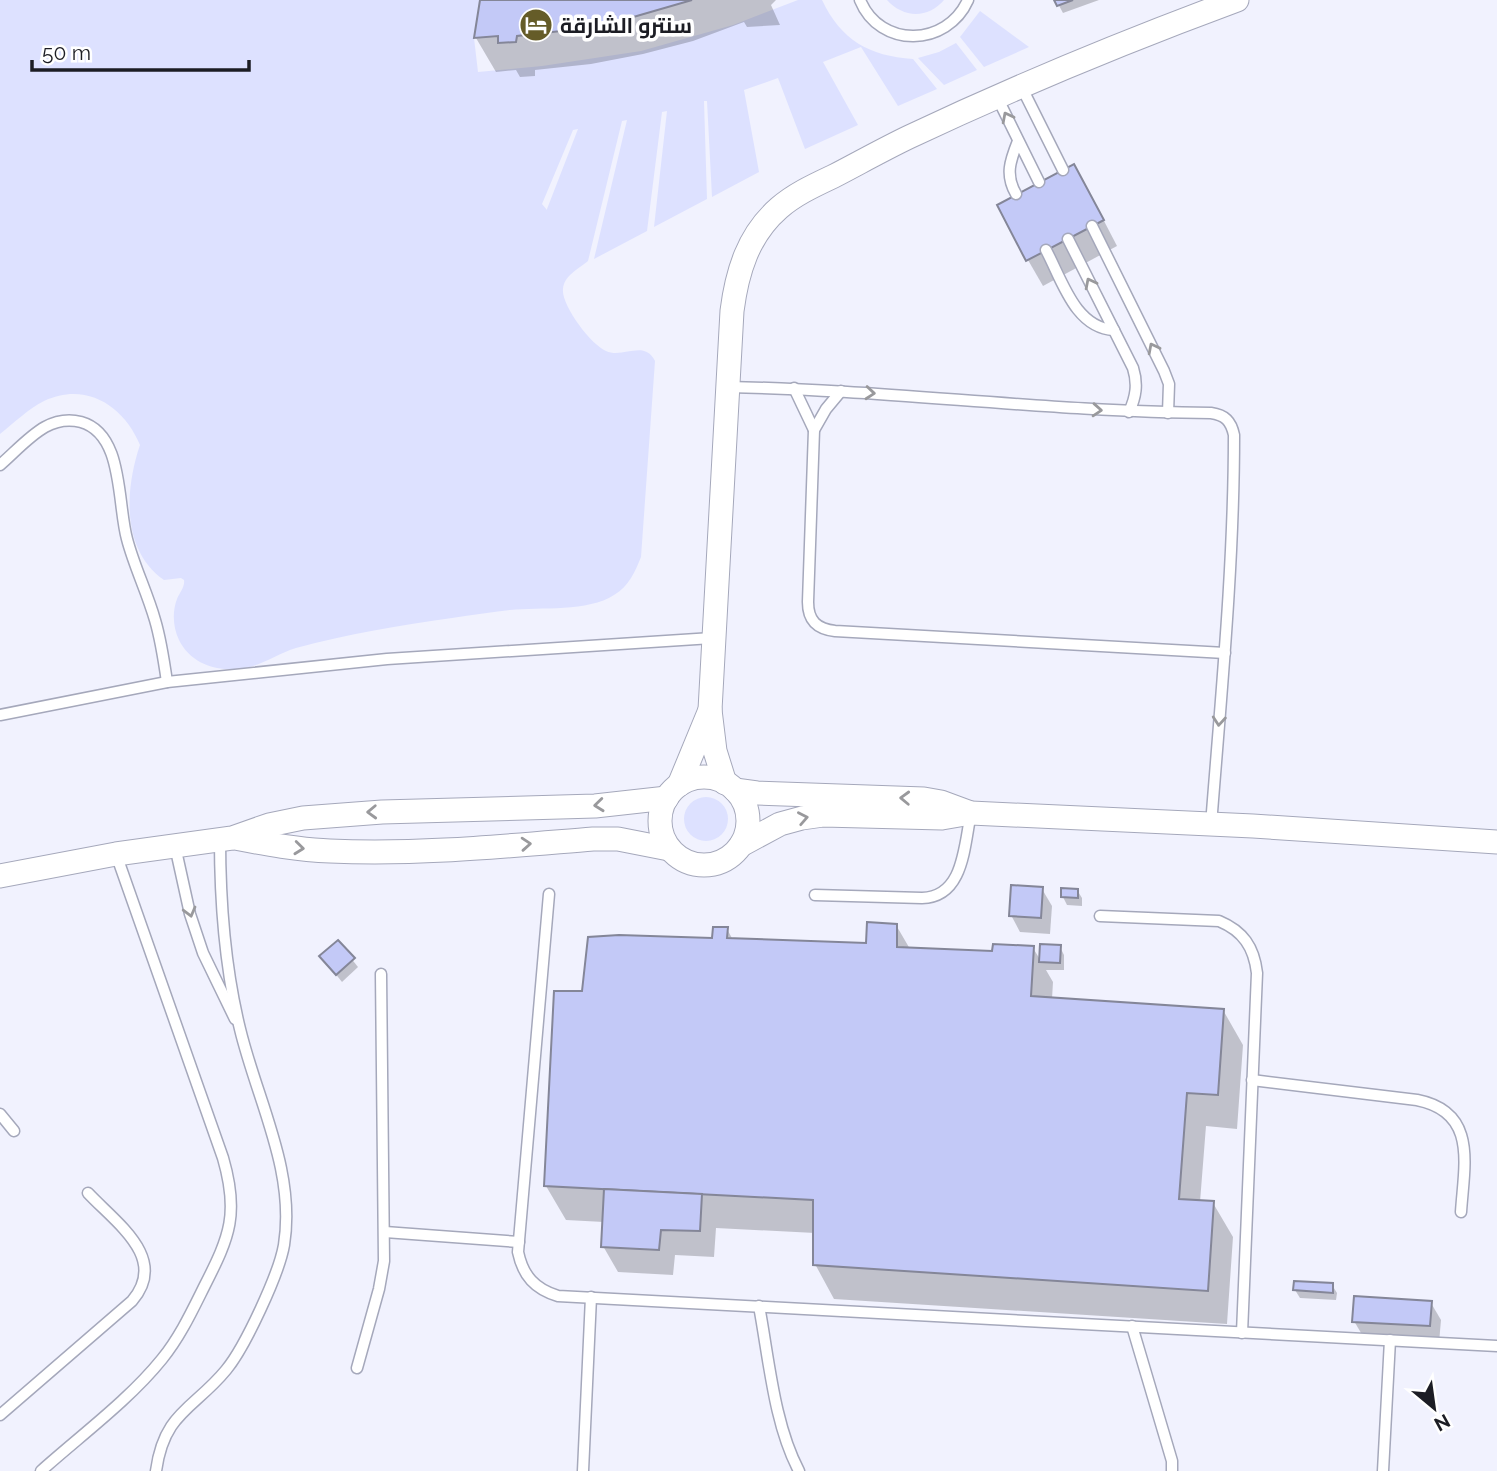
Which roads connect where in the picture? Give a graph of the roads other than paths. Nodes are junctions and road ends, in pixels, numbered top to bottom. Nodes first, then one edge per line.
1 (860, 0) edge
2 (968, 0) edge
3 (1237, 0) edge
4 (1021, 86) junction
5 (996, 96) junction
6 (1018, 141) junction
7 (1063, 170) dead end
8 (1039, 182) dead end
9 (1016, 194) dead end
10 (1091, 226) dead end
11 (1068, 239) dead end
12 (1046, 250) dead end
13 (1114, 330) junction
14 (729, 387) junction
15 (794, 388) junction
16 (841, 391) junction
17 (1129, 412) junction
18 (1168, 413) junction
19 (814, 430) junction
20 (0, 465) edge
21 (712, 638) junction
22 (1225, 653) junction
23 (167, 682) junction
24 (710, 710) junction
25 (0, 715) edge
26 (730, 787) junction
27 (673, 791) junction
28 (971, 813) junction
29 (1211, 825) junction
30 (226, 839) junction
31 (1497, 842) edge
32 (741, 845) junction
33 (175, 846) junction
34 (669, 849) junction
35 (116, 854) junction
36 (0, 876) edge
37 (549, 894) dead end
38 (815, 895) dead end
39 (1100, 916) dead end
40 (381, 974) dead end
41 (239, 1028) junction
42 (1252, 1080) junction
43 (0, 1114) edge
44 (14, 1131) dead end
45 (88, 1193) dead end
46 (1461, 1212) dead end
47 (385, 1232) junction
48 (519, 1242) junction
49 (591, 1297) junction
50 (759, 1306) junction
51 (1132, 1326) junction
52 (1242, 1333) junction
53 (1390, 1340) junction
54 (1497, 1346) edge
55 (357, 1368) dead end
56 (0, 1415) edge
57 (41, 1471) edge
58 (156, 1471) edge
59 (583, 1471) edge
60 (799, 1471) edge
61 (1172, 1471) edge
62 (1383, 1471) edge

1 - 2 lane
3 - 4 street
4 - 5 street
4 - 7 lane
6 -> 5 lane
5 - 14 street
6 - 8 lane
6 - 9 lane
18 -> 10 lane
13 -> 11 lane
12 - 13 lane
13 - 17 lane
14 - 15 lane
14 - 21 street
15 - 16 lane
15 - 19 lane
16 -> 17 lane
16 - 19 lane
17 - 18 lane
18 - 22 lane
19 - 22 lane
20 - 23 lane
21 - 23 lane
21 - 24 street
22 -> 29 lane
23 - 25 lane
24 - 26 street
24 - 27 street
26 - 27 street
28 -> 26 street
26 - 32 street
27 -> 30 street
27 - 34 street
28 - 29 street
32 -> 28 street
28 - 38 lane
29 - 31 street
30 - 33 street
30 -> 34 street
30 - 41 lane
32 - 34 street
33 - 35 street
33 -> 41 lane
35 - 36 street
35 - 57 lane
37 - 48 lane
39 - 42 lane
40 - 47 lane
41 - 58 lane
42 - 46 lane
42 - 52 lane
43 - 44 lane
45 - 56 lane
47 - 48 lane
47 - 55 lane
48 - 49 lane
49 - 50 lane
49 - 59 lane
50 - 51 lane
50 - 60 lane
51 - 52 lane
51 - 61 lane
52 - 53 lane
53 - 54 lane
53 - 62 lane

